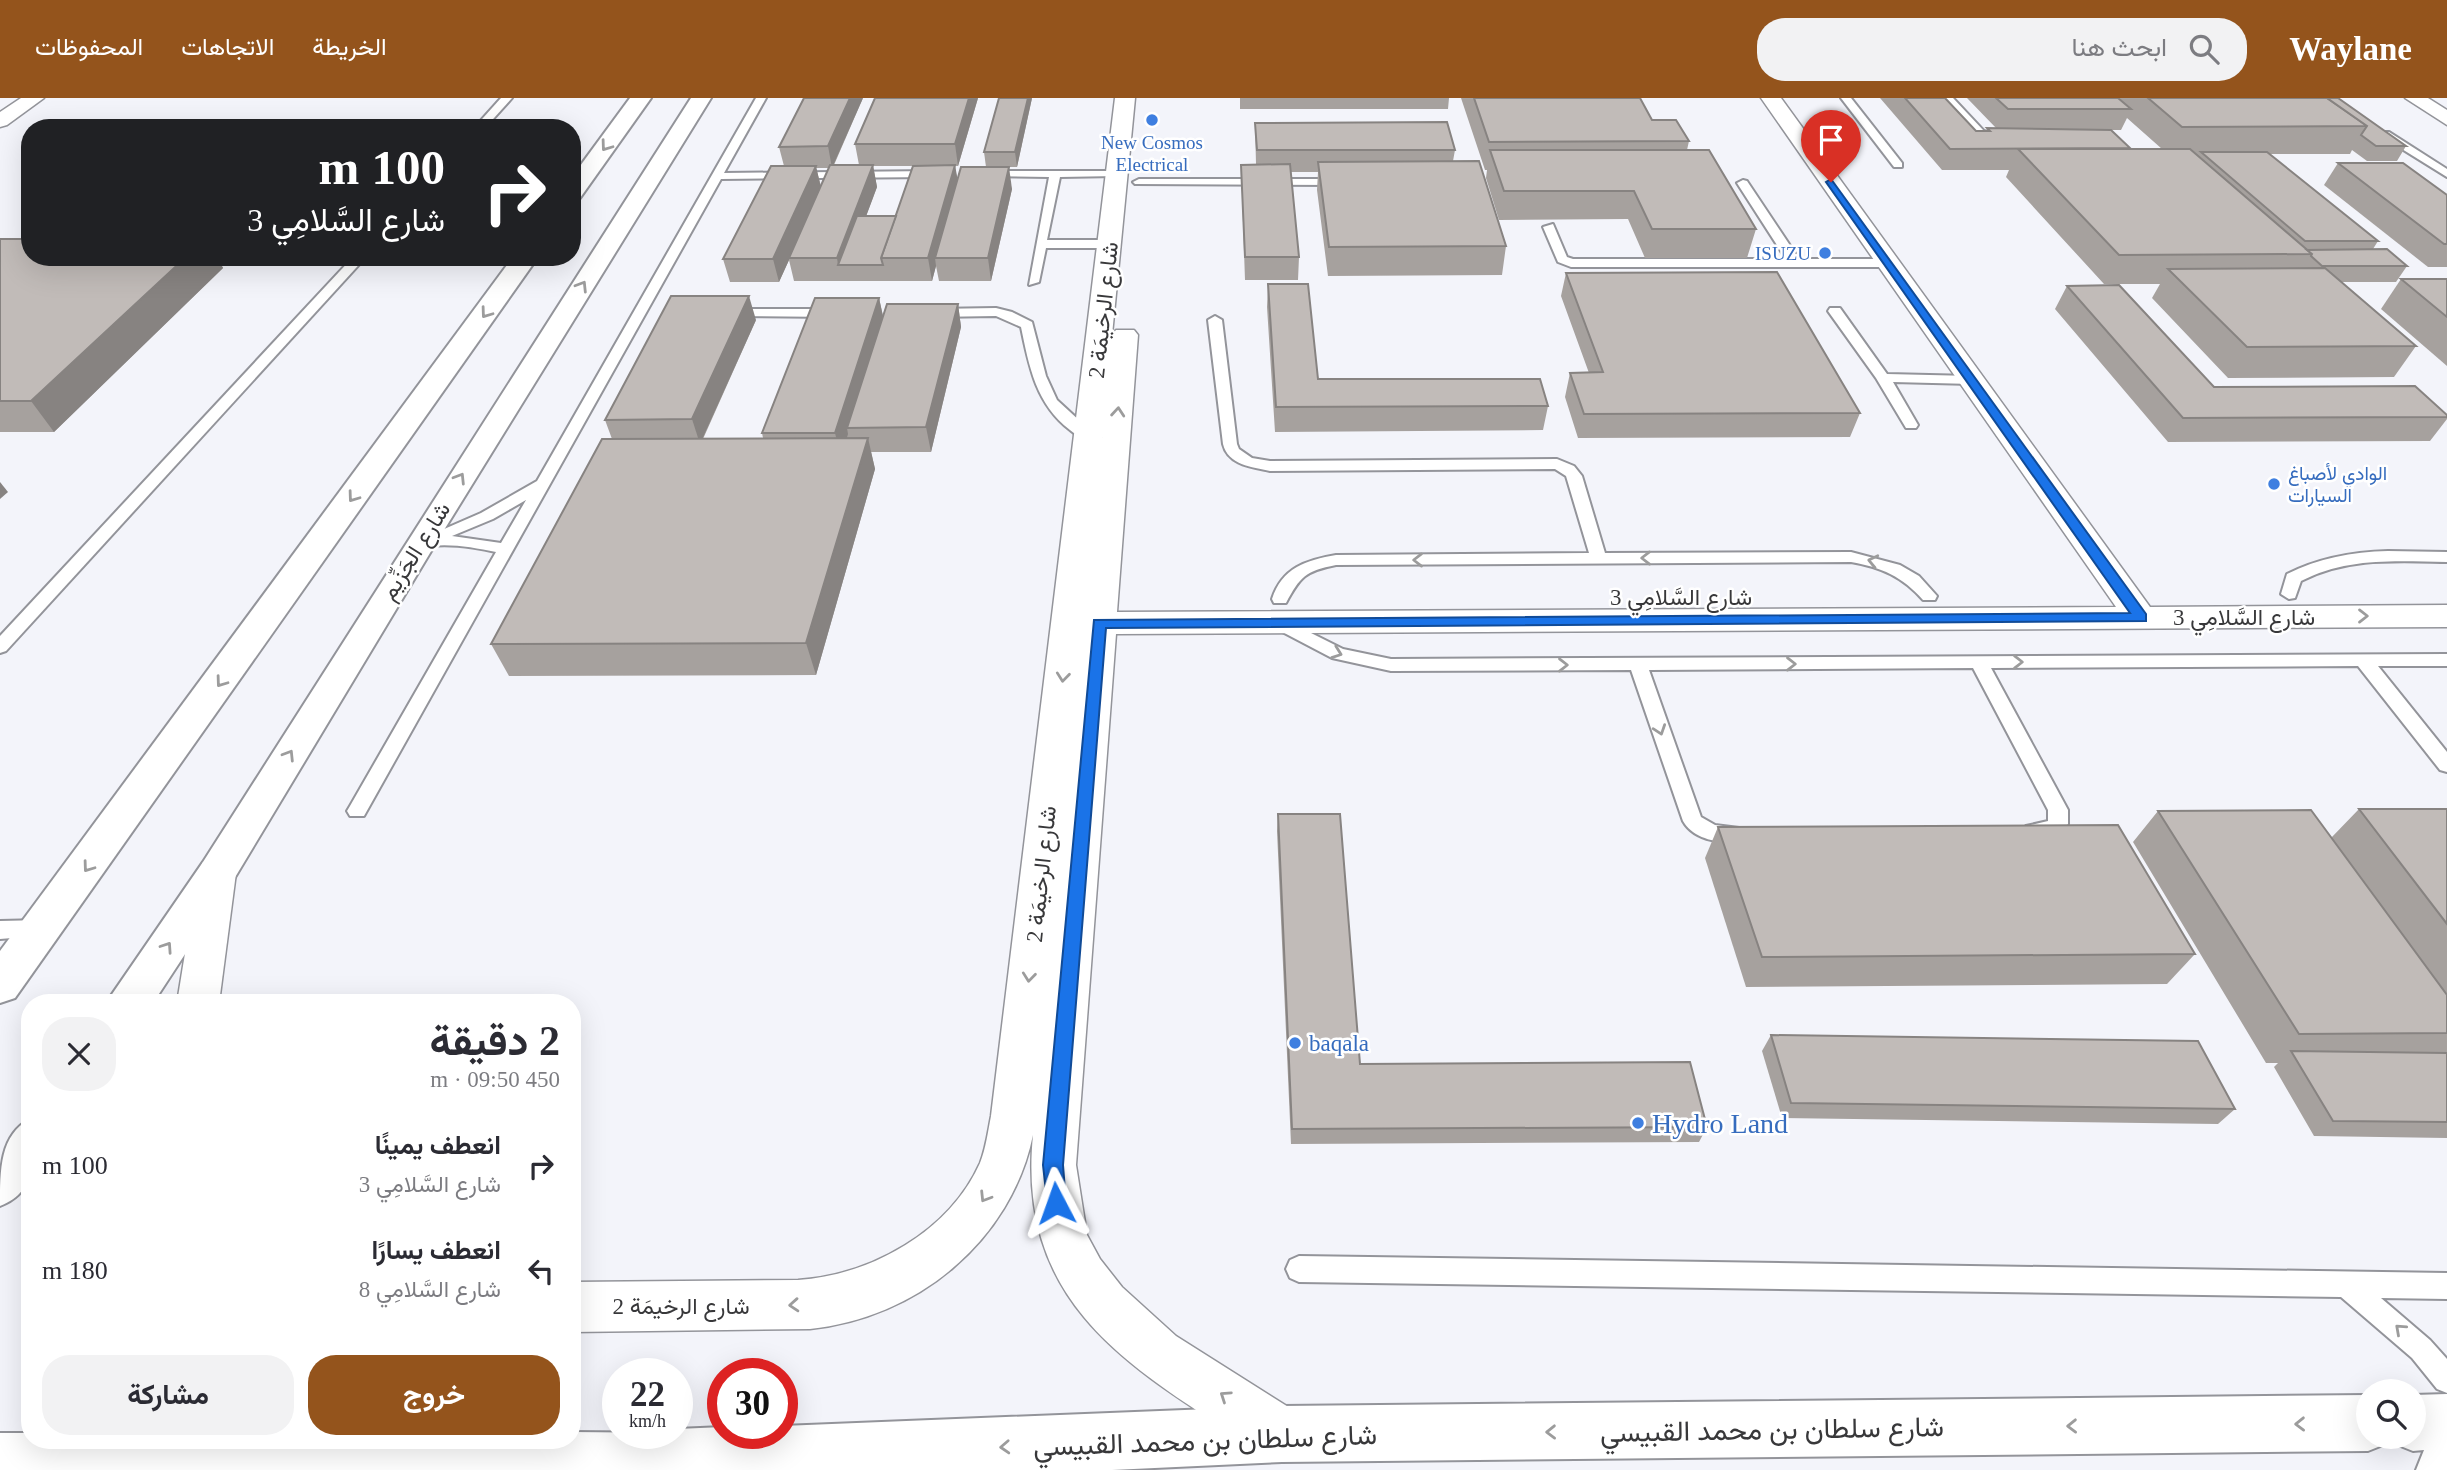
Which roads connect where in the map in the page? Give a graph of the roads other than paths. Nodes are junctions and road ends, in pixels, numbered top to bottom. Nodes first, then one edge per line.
1 (34, 98) edge
2 (507, 98) edge
3 (641, 98) edge
4 (701, 98) edge
5 (761, 98) edge
6 (1125, 98) edge
7 (1146, 98) edge
8 (1772, 98) edge
9 (1846, 98) edge
10 (1947, 98) edge
11 (2415, 98) edge
12 (487, 119) edge
13 (2447, 119) edge
14 (0, 121) edge
15 (2378, 129) edge
16 (2008, 141) edge
17 (1899, 165) dead end
18 (1055, 173) junction
19 (949, 174) edge
20 (977, 174) edge
21 (2447, 174) edge
22 (716, 176) junction
23 (1128, 177) junction
24 (581, 181) edge
25 (1351, 182) edge
26 (1744, 183) dead end
27 (1549, 227) edge
28 (1041, 244) junction
29 (1109, 244) junction
30 (1795, 263) junction
31 (1889, 263) junction
32 (352, 266) edge
33 (520, 266) edge
34 (1033, 282) dead end
35 (1835, 311) dead end
36 (707, 313) edge
37 (844, 313) edge
38 (925, 313) edge
39 (1214, 320) dead end
40 (1883, 378) junction
41 (1972, 380) junction
42 (1911, 425) dead end
43 (1089, 437) junction
44 (543, 484) junction
45 (420, 543) junction
46 (506, 549) junction
47 (2447, 557) edge
48 (1599, 559) junction
49 (2447, 593) edge
50 (2289, 594) junction
51 (1929, 596) junction
52 (2133, 606) junction
53 (1278, 611) junction
54 (1088, 612) junction
55 (2447, 616) edge
56 (0, 647) edge
57 (2363, 660) junction
58 (2447, 660) edge
59 (1979, 663) junction
60 (1638, 665) junction
61 (2447, 765) edge
62 (357, 811) dead end
63 (2015, 831) edge
64 (1763, 834) edge
65 (217, 873) junction
66 (43, 929) junction
67 (0, 930) edge
68 (0, 985) edge
69 (138, 994) edge
70 (199, 994) edge
71 (21, 1154) edge
72 (0, 1183) edge
73 (1298, 1269) dead end
74 (2346, 1284) junction
75 (2447, 1286) edge
76 (581, 1307) edge
77 (2447, 1378) edge
78 (2447, 1422) edge
79 (2356, 1423) edge
80 (2426, 1423) edge
81 (1282, 1434) junction
82 (396, 1452) edge
83 (0, 1461) edge

1 - 14 street
2 - 12 lane
3 -> 24 street
45 -> 4 street, شارع الجَزِّيم
5 - 22 lane
6 - 23 street, شارع الرخيمَة 2
7 - 23 street, شارع الرخيمَة 2
8 - 31 street
9 - 17 lane
10 - 16 lane
11 - 13 street
15 - 21 lane
18 - 20 lane
18 - 23 lane
18 - 28 lane
19 - 22 lane
22 - 44 lane
23 - 25 lane
23 - 29 street, شارع الرخيمَة 2
54 -> 23 street, شارع الرخيمَة 2
26 - 30 lane
27 - 30 lane
28 - 29 lane
28 - 34 lane
29 - 43 street, شارع الرخيمَة 2
30 - 31 lane
31 - 41 street
32 - 56 lane
33 -> 66 street
35 - 40 lane
36 - 37 lane
38 - 43 lane
39 - 48 lane
40 - 41 lane
40 - 42 lane
41 - 52 street
43 - 54 street, شارع الرخيمَة 2
44 - 45 lane
44 - 46 lane
45 - 46 lane
65 -> 45 street, شارع الجَزِّيم
46 - 62 lane
47 - 50 lane
51 -> 48 lane
48 -> 53 lane
49 - 50 street, شارع السَّلامِي 3
50 - 52 street, شارع السَّلامِي 3
51 - 52 street, شارع السَّلامِي 3
51 - 53 street, شارع السَّلامِي 3
52 - 53 street, شارع السَّلامِي 3
52 -> 55 street, شارع السَّلامِي 3
53 - 54 street, شارع السَّلامِي 3
53 -> 60 lane
54 -> 76 street, شارع الرخيمَة 2
81 -> 54 street, شارع الرخيمَة 2
57 - 58 lane
59 -> 57 lane
57 - 61 lane
60 -> 59 lane
59 - 63 lane
60 -> 64 lane
69 -> 65 street, شارع الجَزِّيم
65 - 70 street
66 - 67 lane
66 - 68 street
71 - 72 street
73 - 74 lane
74 - 75 lane
77 -> 74 lane
78 - 80 street
79 -> 81 street, شارع سلطان بن محمد القبيسي
81 -> 82 street, شارع سلطان بن محمد القبيسي
82 - 83 street, شارع سلطان بن محمد القبيسي

